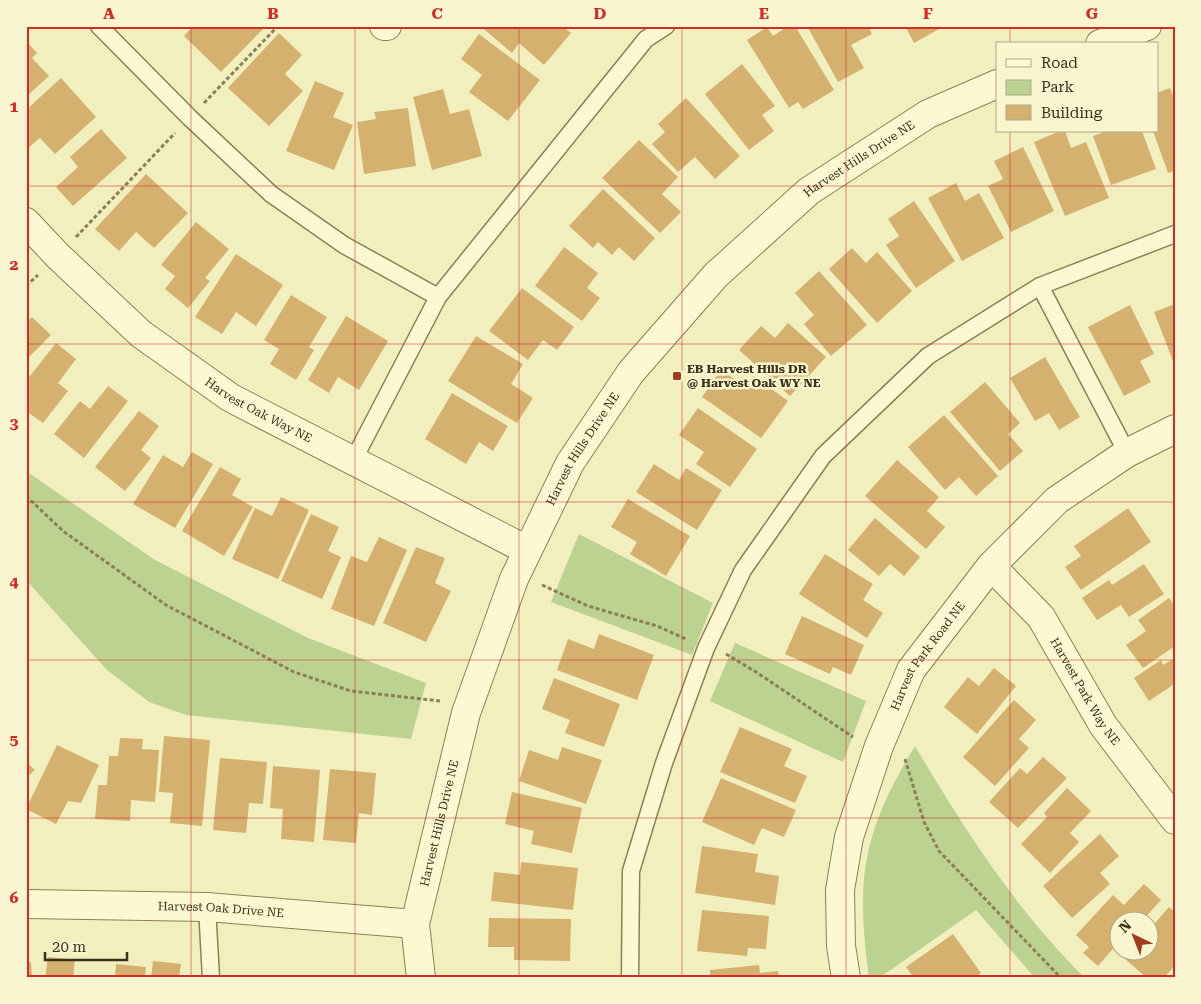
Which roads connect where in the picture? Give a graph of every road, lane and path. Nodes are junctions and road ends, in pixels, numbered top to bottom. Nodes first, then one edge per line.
1 (99, 26) edge
2 (278, 26) edge
3 (666, 26) edge
4 (1147, 26) edge
5 (1105, 42) edge
6 (996, 84) edge
7 (190, 118) junction
8 (26, 222) edge
9 (1175, 234) edge
10 (58, 256) junction
11 (1040, 286) junction
12 (438, 297) junction
13 (1175, 429) edge
14 (1127, 453) junction
15 (353, 461) junction
16 (26, 496) edge
17 (527, 550) junction
18 (990, 566) junction
19 (514, 579) junction
20 (689, 640) dead end
21 (725, 654) dead end
22 (466, 713) junction
23 (857, 740) dead end
24 (904, 756) dead end
25 (1175, 820) edge
26 (26, 904) edge
27 (207, 907) junction
28 (415, 924) junction
29 (211, 978) edge
30 (421, 978) edge
31 (630, 978) edge
32 (846, 978) edge
33 (1061, 978) edge

1 - 7 lane
2 - 7 path
3 - 12 lane
4 - 5 street
6 - 17 street, Harvest Hills Drive NE
7 - 10 path
7 - 12 lane
8 - 10 street, Harvest Oak Way NE
9 - 11 lane
10 - 15 street, Harvest Oak Way NE
11 - 14 lane
11 - 31 lane
12 - 15 lane
13 - 14 street, Harvest Park Road NE
14 - 18 street, Harvest Park Road NE
15 - 17 street, Harvest Oak Way NE
16 - 22 path
17 - 19 street, Harvest Hills Drive NE
18 - 25 street, Harvest Park Way NE
18 - 32 street, Harvest Park Road NE
19 - 20 path
19 - 22 street, Harvest Hills Drive NE
21 - 23 path
22 - 28 street, Harvest Hills Drive NE
24 - 33 path
26 - 27 street, Harvest Oak Drive NE
27 - 28 street, Harvest Oak Drive NE
27 - 29 lane
28 - 30 street, Harvest Hills Drive NE

